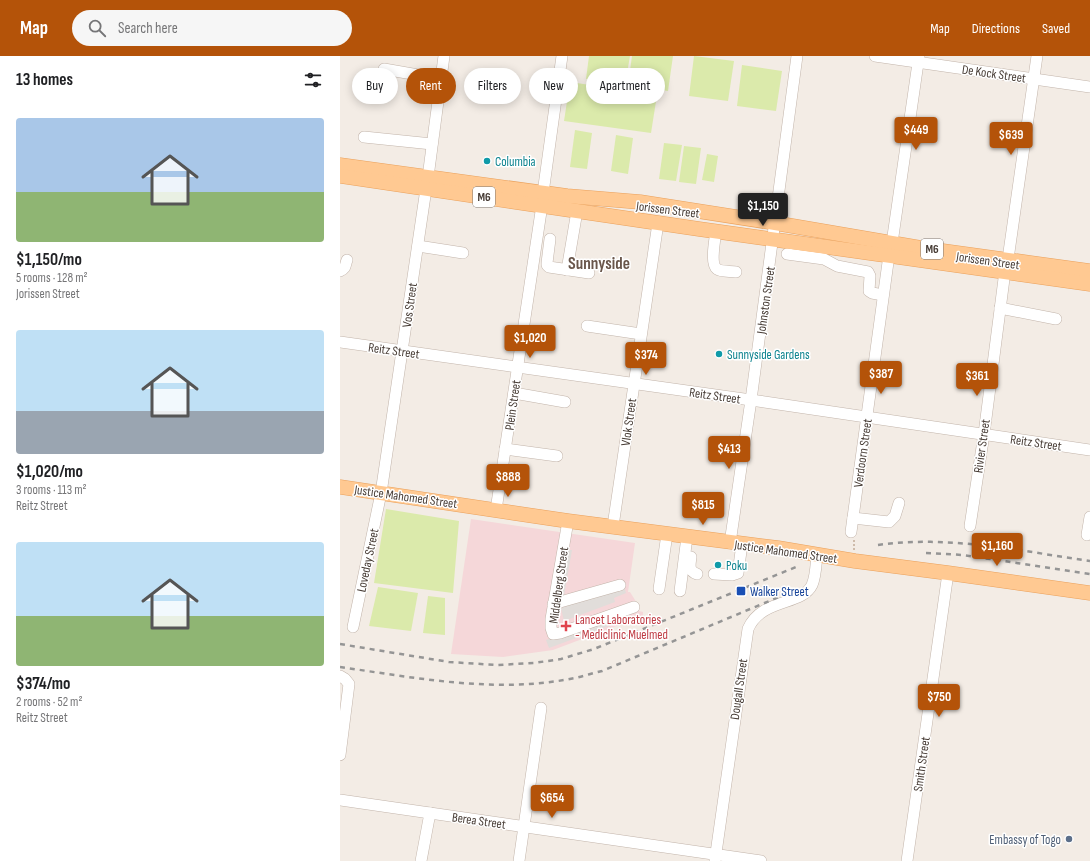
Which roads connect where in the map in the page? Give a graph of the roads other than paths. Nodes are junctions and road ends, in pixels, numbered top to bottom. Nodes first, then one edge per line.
1 (444, 56) edge
2 (562, 56) edge
3 (797, 56) edge
4 (875, 56) edge
5 (1037, 56) edge
6 (918, 59) edge
7 (442, 68) edge
8 (1034, 79) junction
9 (1090, 87) edge
10 (438, 104) edge
11 (364, 137) dead end
12 (432, 144) junction
13 (340, 165) edge
14 (340, 170) edge
15 (340, 176) edge
16 (427, 183) junction
17 (542, 199) junction
18 (577, 211) junction
19 (720, 215) junction
20 (658, 223) junction
21 (774, 230) junction
22 (716, 232) junction
23 (550, 239) dead end
24 (418, 246) junction
25 (854, 248) junction
26 (890, 249) junction
27 (463, 253) dead end
28 (825, 253) junction
29 (787, 254) dead end
30 (347, 260) dead end
31 (1006, 265) junction
32 (567, 270) junction
33 (1090, 270) edge
34 (340, 271) edge
35 (736, 272) dead end
36 (589, 273) dead end
37 (1090, 274) edge
38 (1090, 279) edge
39 (1090, 284) edge
40 (883, 295) junction
41 (1000, 308) junction
42 (1056, 319) dead end
43 (587, 326) dead end
44 (641, 334) junction
45 (340, 342) edge
46 (402, 351) junction
47 (518, 368) junction
48 (633, 384) junction
49 (514, 393) junction
50 (751, 400) junction
51 (565, 402) dead end
52 (867, 418) junction
53 (984, 434) junction
54 (506, 450) junction
55 (1090, 450) edge
56 (557, 456) dead end
57 (340, 487) edge
58 (381, 493) junction
59 (899, 503) dead end
60 (496, 510) junction
61 (1090, 517) edge
62 (853, 518) junction
63 (568, 521) junction
64 (613, 526) junction
65 (970, 526) dead end
66 (851, 532) dead end
67 (667, 534) junction
68 (1087, 535) dead end
69 (690, 538) junction
70 (736, 544) junction
71 (817, 554) junction
72 (948, 572) junction
73 (697, 574) dead end
74 (714, 574) dead end
75 (620, 585) dead end
76 (659, 589) dead end
77 (680, 591) dead end
78 (1090, 594) edge
79 (554, 604) junction
80 (634, 607) dead end
81 (353, 627) dead end
82 (340, 676) edge
83 (541, 708) dead end
84 (340, 755) edge
85 (340, 800) edge
86 (430, 813) junction
87 (524, 826) junction
88 (715, 858) edge
89 (421, 861) edge
90 (519, 861) edge
91 (761, 861) edge
92 (907, 861) edge

1 - 7 street, Vos Street
2 - 17 street, Plein Street
3 - 21 street, Johnston Street
4 - 6 street, De Kock Street
5 - 8 street, Rivier Street
6 - 8 street, De Kock Street
6 - 26 street, Verdoorn Street
8 - 9 street, De Kock Street
8 - 31 street, Rivier Street
10 - 12 street, Vos Street
11 - 12 street
12 - 16 street, Vos Street
13 - 16 main road, Jorissen Street / M6
14 - 19 street, Jorissen Street
14 - 21 street, Jorissen Street
15 - 16 main road, Jorissen Street / M6
16 - 17 main road, Jorissen Street / M6
16 - 24 street, Vos Street
17 - 18 main road, Jorissen Street / M6
17 - 19 main road, Jorissen Street / M6
17 - 47 street, Plein Street
18 - 20 main road, Jorissen Street / M6
18 - 32 street
19 - 21 main road, Jorissen Street / M6
20 - 22 main road, Jorissen Street / M6
20 - 44 street, Vlok Street
21 - 22 main road, Jorissen Street / M6
21 - 25 main road
21 - 26 main road, Jorissen Street / M6
21 - 28 main road, Jorissen Street / M6
21 - 37 street, Jorissen Street
21 - 50 street, Johnston Street
22 - 35 street
23 - 32 street
24 - 27 street
24 - 46 street, Vos Street
25 - 26 main road, Jorissen Street / M6
25 - 28 main road, Jorissen Street / M6
25 - 38 street, Jorissen Street
26 - 31 main road, Jorissen Street / M6
26 - 40 street, Verdoorn Street
28 - 29 street
28 - 40 street
30 - 34 street
31 - 33 main road, Jorissen Street / M6
31 - 39 main road, Jorissen Street / M6
31 - 41 street, Rivier Street
32 - 36 street
40 - 52 street, Verdoorn Street
41 - 42 street
41 - 53 street, Rivier Street
43 - 44 street
44 - 48 street, Vlok Street
45 - 46 street, Reitz Street
46 - 47 street, Reitz Street
46 - 58 street, Vos Street
47 - 48 street, Reitz Street
47 - 49 street, Plein Street
48 - 50 street, Reitz Street
48 - 64 street, Vlok Street
49 - 51 street
49 - 54 street, Plein Street
50 - 52 street, Reitz Street
50 - 70 street, Johnston Street
52 - 53 street, Reitz Street
52 - 62 street, Verdoorn Street
53 - 55 street, Reitz Street
53 - 65 street, Rivier Street
54 - 56 street
54 - 60 street, Plein Street
57 - 58 main road, Justice Mahomed Street
58 - 60 main road, Justice Mahomed Street
58 - 81 street, Loveday Street
59 - 62 street
60 - 63 main road, Justice Mahomed Street
61 - 68 street
62 - 66 street, Verdoorn Street
63 - 64 main road, Justice Mahomed Street
63 - 79 street, Middelberg Street
64 - 67 main road, Justice Mahomed Street
67 - 69 main road, Justice Mahomed Street
67 - 76 street
69 - 70 main road, Justice Mahomed Street
69 - 73 street
69 - 77 street
70 - 71 main road, Justice Mahomed Street
70 - 74 street, Johnston Street
71 - 72 main road, Justice Mahomed Street
71 - 88 street, Dougall Street
72 - 78 main road, Justice Mahomed Street
72 - 92 street, Smith Street
75 - 79 street
79 - 80 street, Middelberg Street
82 - 84 street
83 - 87 street
85 - 86 street, Berea Street
86 - 87 street, Berea Street
86 - 89 street
87 - 88 street, Berea Street
87 - 90 street
88 - 91 street, Berea Street

